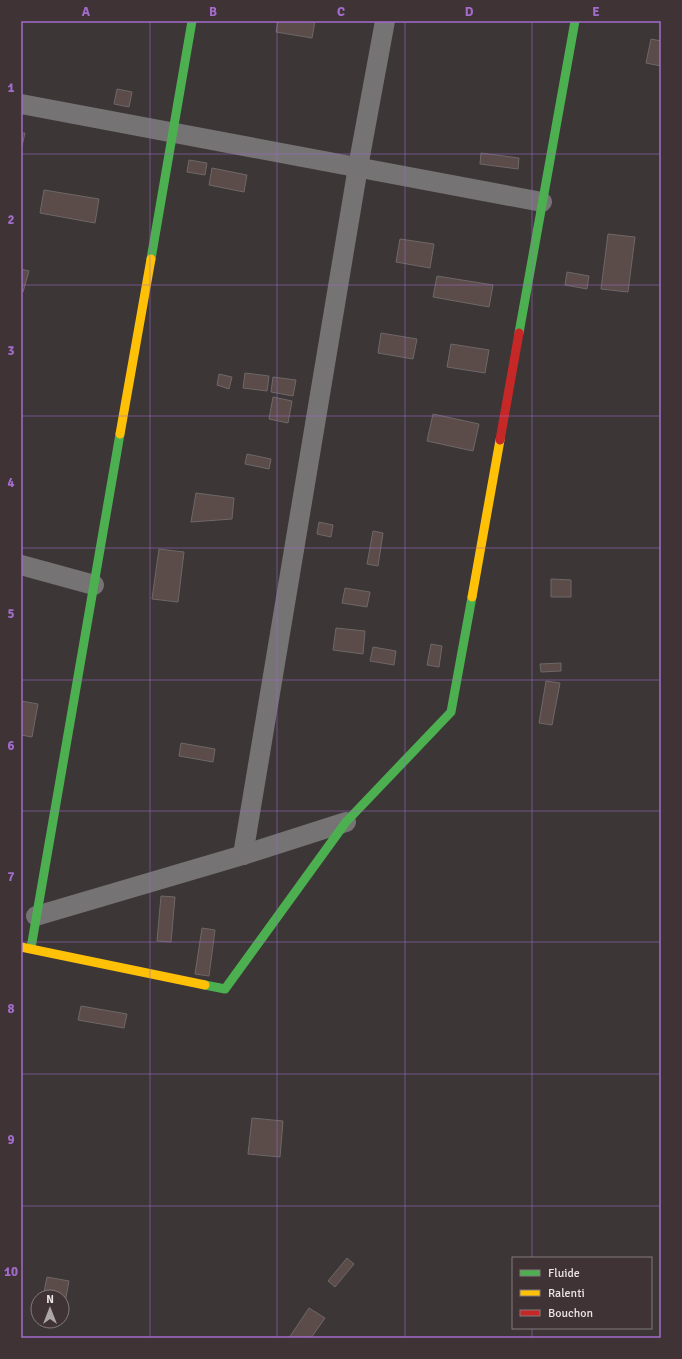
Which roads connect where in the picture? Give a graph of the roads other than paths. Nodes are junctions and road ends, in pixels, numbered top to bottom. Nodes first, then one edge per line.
1 (192, 21) edge
2 (385, 21) edge
3 (575, 21) edge
4 (21, 104) edge
5 (172, 132) junction
6 (358, 168) junction
7 (542, 202) junction
8 (21, 565) edge
9 (94, 585) junction
10 (346, 822) junction
11 (243, 855) junction
12 (36, 916) junction
13 (21, 947) edge
14 (31, 948) junction

1 - 5 street
2 - 6 street
3 - 7 street
4 - 5 street
5 - 6 street
5 - 9 street
6 - 7 street
6 - 11 street
7 - 10 street
8 - 9 street
9 - 12 street
10 - 11 street
10 - 14 street
11 - 12 street
12 - 14 street
13 - 14 street

